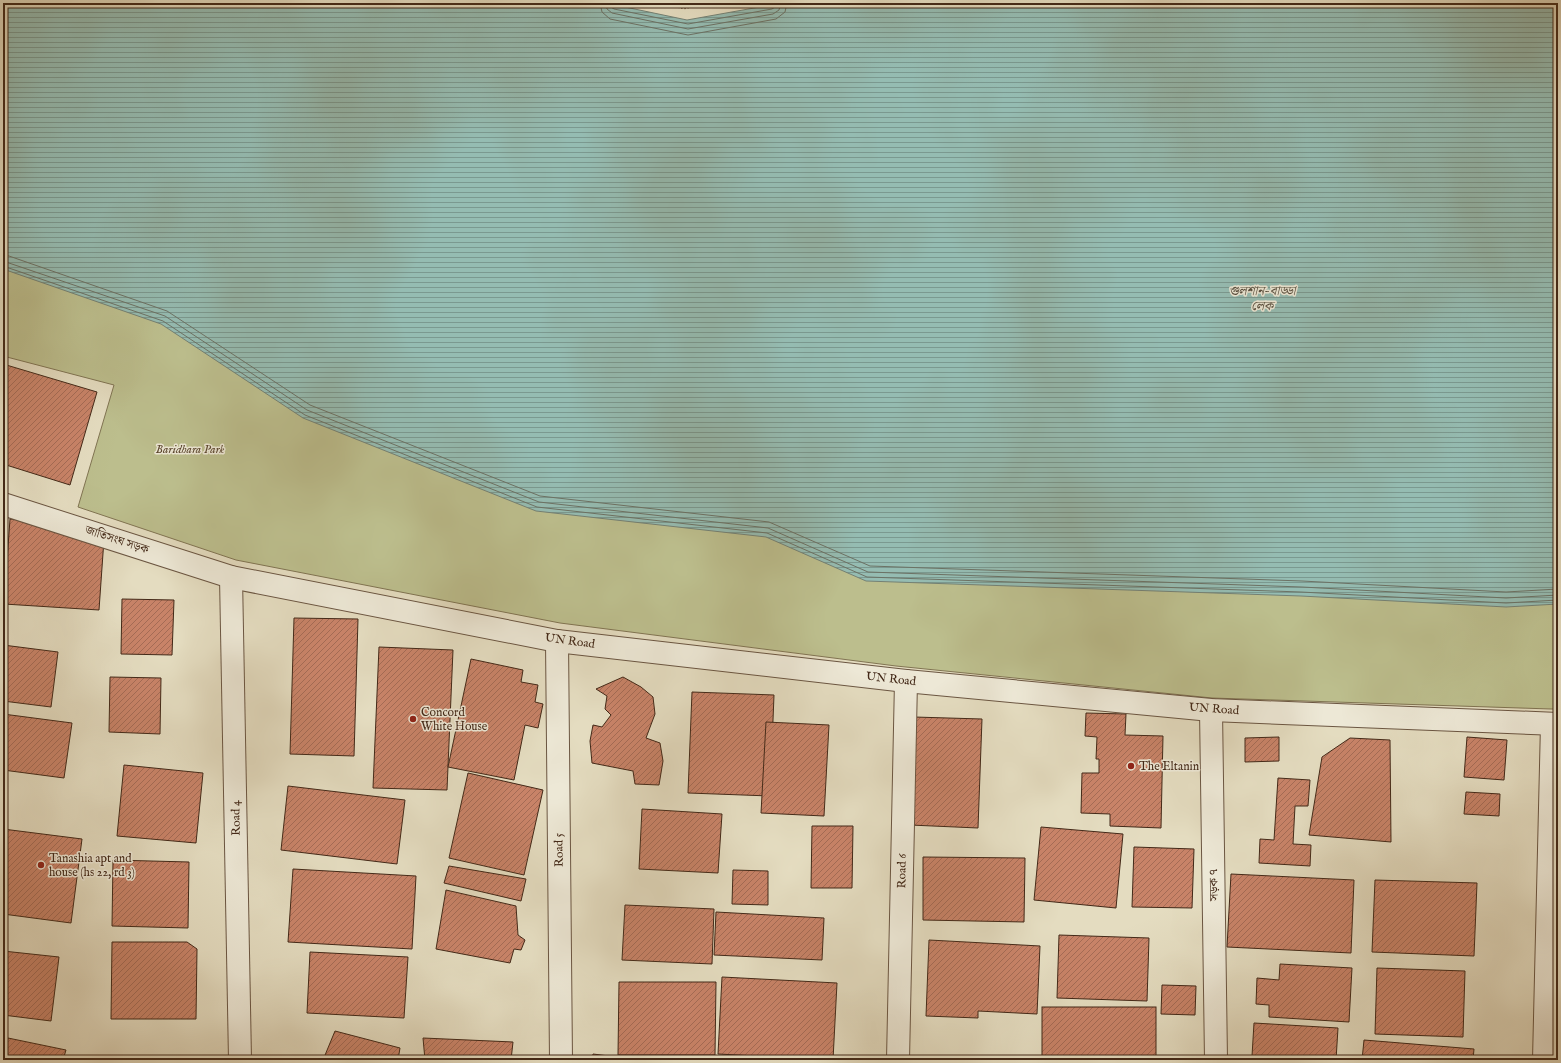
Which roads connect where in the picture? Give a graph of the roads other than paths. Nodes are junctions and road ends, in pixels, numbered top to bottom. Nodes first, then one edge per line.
1 (3, 504) edge
2 (231, 577) junction
3 (557, 640) junction
4 (906, 681) junction
5 (1212, 710) junction
6 (1555, 724) edge
7 (240, 1060) edge
8 (561, 1060) edge
9 (898, 1060) edge
10 (1216, 1060) edge
11 (1544, 1060) edge

1 - 2 street, জাতিসংঘ সড়ক
2 - 3 street, UN Road
2 - 7 street, Road 4
3 - 4 street, UN Road
3 - 8 street, Road 5
4 - 5 street, UN Road
4 - 9 street, Road 6
5 - 6 street, UN Road
5 - 10 street, সড়ক ৭
6 - 11 street

